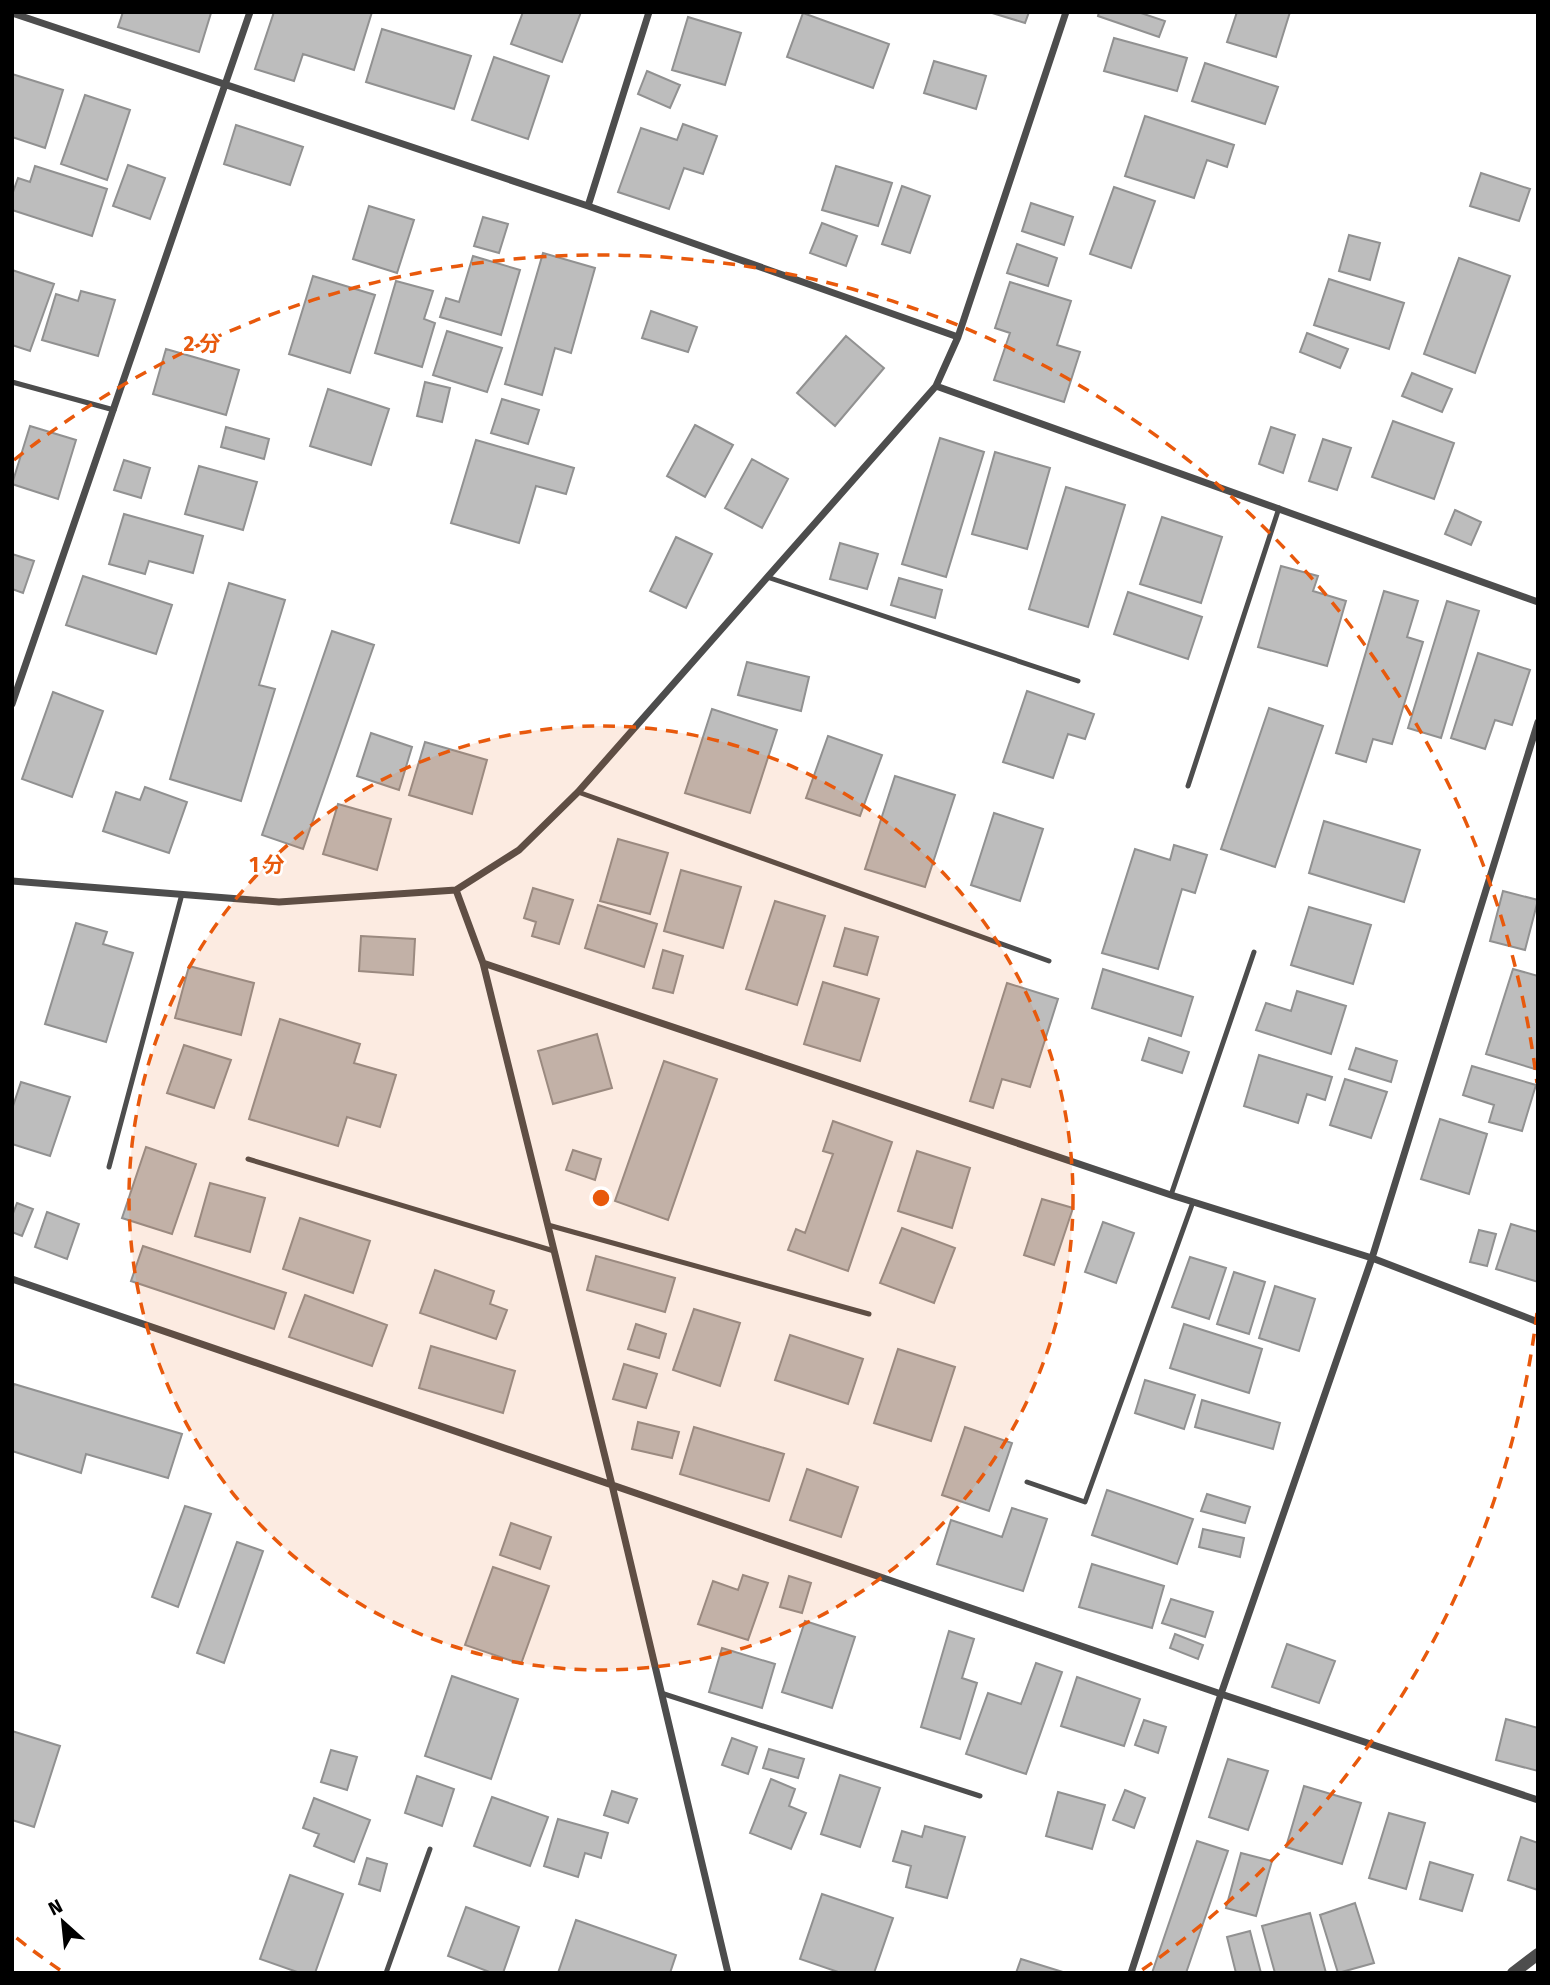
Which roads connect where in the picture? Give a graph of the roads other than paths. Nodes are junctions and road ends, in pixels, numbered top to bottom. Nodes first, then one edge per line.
1 (250, 12) edge
2 (649, 12) edge
3 (1066, 12) edge
4 (12, 13) edge
5 (227, 85) junction
6 (588, 206) junction
7 (957, 337) junction
8 (12, 382) edge
9 (936, 386) junction
10 (114, 411) junction
11 (1279, 508) junction
12 (767, 577) junction
13 (1538, 602) edge
14 (1079, 681) dead end
15 (12, 704) edge
16 (1538, 722) edge
17 (1188, 786) dead end
18 (578, 792) junction
19 (12, 881) edge
20 (456, 890) junction
21 (182, 894) junction
22 (1254, 952) dead end
23 (1049, 961) dead end
24 (483, 963) junction
25 (248, 1159) dead end
26 (109, 1167) dead end
27 (1171, 1195) junction
28 (1193, 1202) junction
29 (548, 1225) junction
30 (554, 1251) junction
31 (1372, 1258) junction
32 (12, 1279) edge
33 (869, 1314) dead end
34 (1538, 1322) edge
35 (1027, 1482) dead end
36 (612, 1485) junction
37 (661, 1693) junction
38 (1220, 1694) junction
39 (979, 1796) dead end
40 (1538, 1800) edge
41 (430, 1849) dead end
42 (1538, 1954) edge
43 (386, 1973) edge
44 (727, 1973) edge
45 (1131, 1973) edge
46 (1513, 1973) edge

1 - 5 street
2 - 6 street
3 - 7 street
4 - 5 street
5 - 6 street
5 - 10 street
6 - 7 street
7 - 9 street
8 - 10 lane
9 - 11 street
9 - 12 street
10 - 15 street
11 - 13 street
11 - 17 lane
12 - 14 lane
12 - 18 street
16 - 31 street
18 - 20 street
18 - 23 lane
19 - 21 street
20 - 21 street
20 - 24 street
21 - 26 lane
22 - 27 lane
24 - 27 street
24 - 29 street
25 - 30 lane
27 - 28 street
28 - 31 street
28 - 35 lane
29 - 30 street
29 - 33 lane
30 - 36 street
31 - 34 street
31 - 38 street
32 - 36 street
36 - 37 street
36 - 38 street
37 - 39 lane
37 - 44 street
38 - 40 street
38 - 45 street
41 - 43 lane
42 - 46 street

